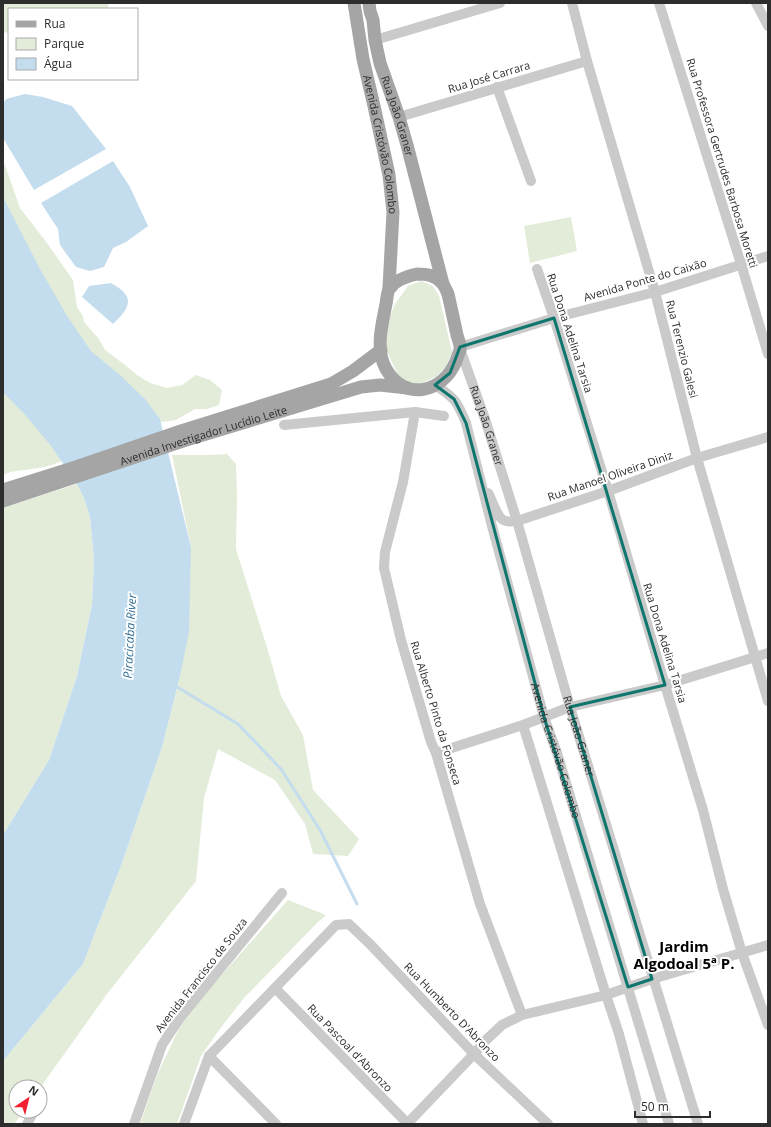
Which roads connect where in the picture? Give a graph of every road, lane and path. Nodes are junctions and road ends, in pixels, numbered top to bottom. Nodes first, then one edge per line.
1 (354, 3) edge
2 (500, 3) edge
3 (572, 3) edge
4 (659, 3) edge
5 (756, 3) edge
6 (372, 6) edge
7 (768, 26) edge
8 (375, 40) junction
9 (587, 60) junction
10 (497, 87) junction
11 (399, 117) junction
12 (531, 181) dead end
13 (768, 256) edge
14 (741, 264) junction
15 (537, 269) dead end
16 (443, 284) junction
17 (389, 288) junction
18 (655, 292) junction
19 (554, 318) junction
20 (460, 348) junction
21 (380, 350) junction
22 (768, 354) edge
23 (435, 385) junction
24 (407, 388) junction
25 (414, 412) junction
26 (444, 416) dead end
27 (284, 425) dead end
28 (182, 436) junction
29 (768, 437) edge
30 (697, 458) junction
31 (55, 479) junction
32 (480, 481) junction
33 (3, 490) edge
34 (608, 492) junction
35 (3, 501) edge
36 (516, 521) junction
37 (768, 653) edge
38 (755, 658) junction
39 (665, 685) junction
40 (768, 701) edge
41 (570, 708) junction
42 (544, 717) junction
43 (524, 725) junction
44 (436, 753) junction
45 (282, 893) dead end
46 (768, 945) edge
47 (742, 953) junction
48 (652, 978) junction
49 (628, 987) junction
50 (276, 988) junction
51 (606, 995) junction
52 (522, 1015) junction
53 (768, 1025) edge
54 (474, 1054) junction
55 (209, 1056) junction
56 (134, 1124) edge
57 (184, 1124) edge
58 (276, 1124) edge
59 (407, 1124) edge
60 (548, 1124) edge
61 (643, 1124) edge
62 (669, 1124) edge
63 (698, 1124) edge

1 - 17 main road, Avenida Cristóvão Colombo
2 - 8 street
3 - 9 street, Rua Terenzio Galesi
4 - 14 street, Rua Professora Gertrudes Barbosa Moretti
5 - 7 street
6 - 8 main road
8 - 11 main road, Rua João Graner
9 - 10 street, Rua José Carrara
9 - 18 street, Rua Terenzio Galesi
10 - 11 street, Rua José Carrara
10 - 12 street
11 - 16 main road, Rua João Graner
13 - 14 street, Avenida Ponte do Caixão
14 - 18 street, Avenida Ponte do Caixão
14 - 22 street, Rua Professora Gertrudes Barbosa Moretti
15 - 19 street, Rua Dona Adelina Tarsia
16 - 17 main road
16 - 20 main road
17 - 21 main road
18 - 19 street, Avenida Ponte do Caixão
18 - 30 street, Rua Terenzio Galesi
19 - 20 street, Avenida Ponte do Caixão
19 - 34 street, Rua Dona Adelina Tarsia
20 - 23 main road
20 - 36 street, Rua João Graner
21 - 24 main road
21 - 28 main road, Avenida Investigador Lucídio Leite
23 - 24 main road
23 - 32 street, Avenida Cristóvão Colombo
24 - 28 main road, Avenida Investigador Lucídio Leite
25 - 26 street
25 - 27 street
25 - 44 street, Rua Alberto Pinto da Fonseca
28 - 31 main road, Avenida Investigador Lucídio Leite
29 - 30 street, Rua Manoel Oliveira Diniz
30 - 34 street, Rua Manoel Oliveira Diniz
30 - 38 street, Rua Terenzio Galesi
31 - 33 main road, Avenida Investigador Lucídio Leite
31 - 35 main road, Avenida Investigador Lucídio Leite
32 - 36 street
32 - 42 street, Avenida Cristóvão Colombo
34 - 36 street, Rua Manoel Oliveira Diniz
34 - 39 street, Rua Dona Adelina Tarsia
36 - 41 street, Rua João Graner
37 - 38 street
38 - 39 street
38 - 40 street, Rua Terenzio Galesi
39 - 41 street
39 - 47 street, Rua Dona Adelina Tarsia
41 - 42 street
41 - 48 street, Rua João Graner
42 - 43 street
42 - 49 street, Avenida Cristóvão Colombo
43 - 44 street
43 - 51 street
44 - 52 street, Rua Alberto Pinto da Fonseca
45 - 56 street, Avenida Francisco de Souza
46 - 47 street
47 - 48 street
47 - 53 street, Rua Dona Adelina Tarsia
48 - 49 street
48 - 63 street, Rua João Graner
49 - 51 street
49 - 62 street, Avenida Cristóvão Colombo
50 - 54 street, Rua Humberto D'Abronzo
50 - 55 street
50 - 59 street, Rua Pascoal d'Abronzo
51 - 52 street
51 - 61 street
52 - 54 street
54 - 59 street
54 - 60 street, Rua Humberto D'Abronzo
55 - 57 street
55 - 58 street

